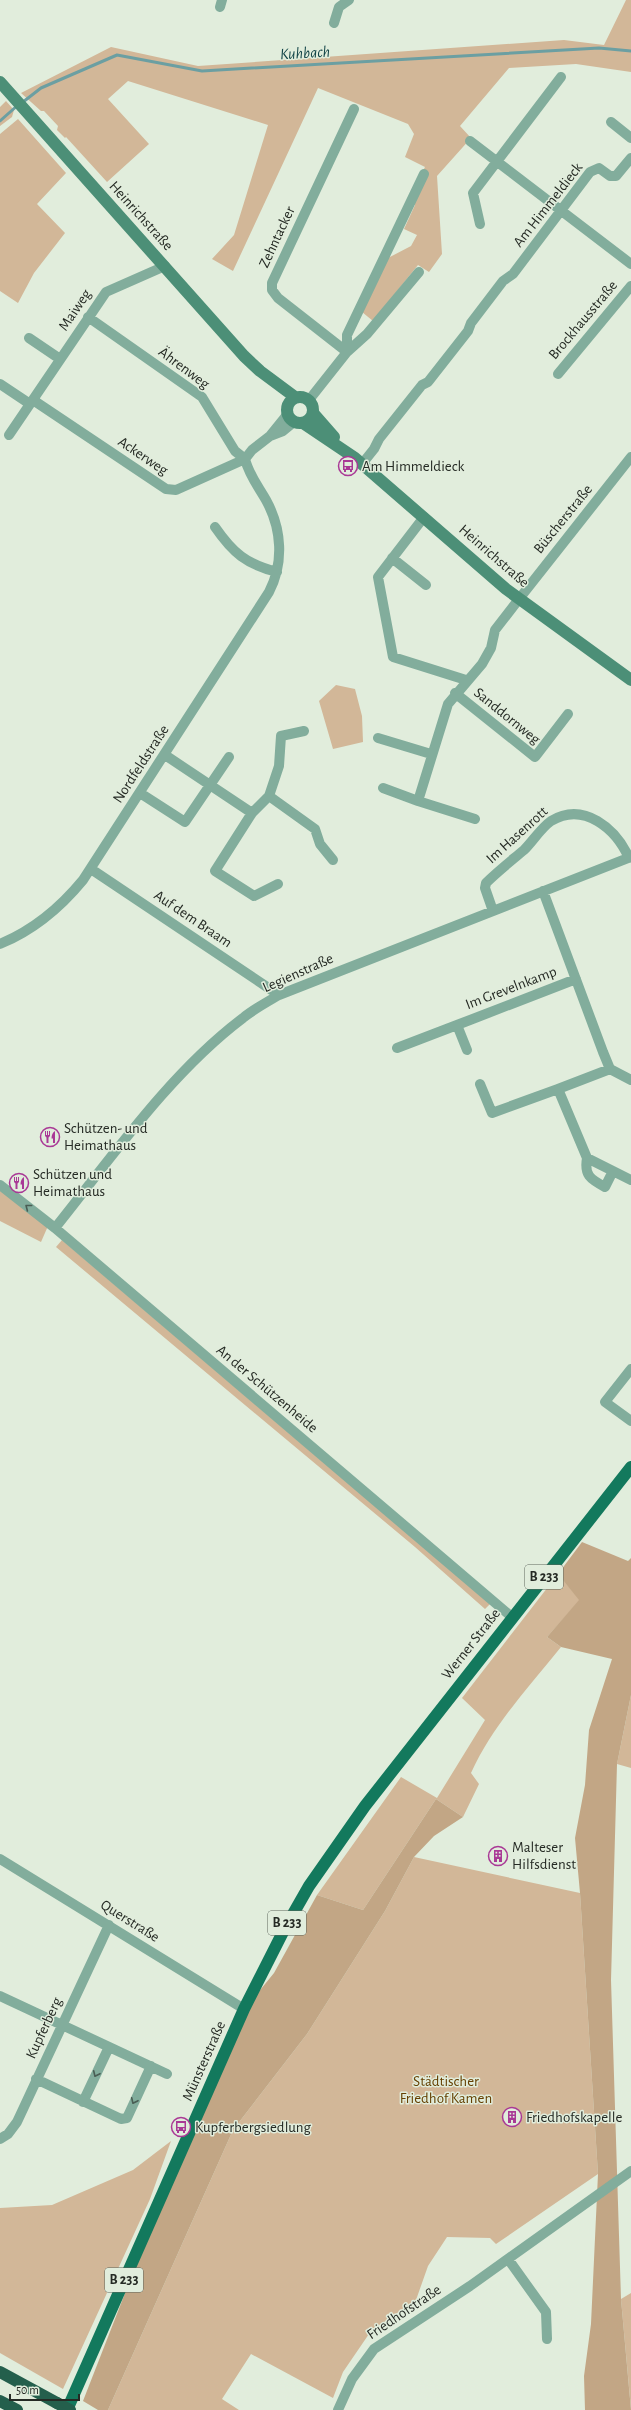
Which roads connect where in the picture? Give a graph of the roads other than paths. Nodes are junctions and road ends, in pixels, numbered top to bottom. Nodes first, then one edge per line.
1 (349, 0) edge
2 (334, 23) dead end
3 (562, 77) dead end
4 (0, 82) edge
5 (354, 109) dead end
6 (611, 122) dead end
7 (631, 138) edge
8 (470, 141) dead end
9 (631, 158) edge
10 (497, 161) junction
11 (424, 174) dead end
12 (560, 210) junction
13 (480, 224) dead end
14 (631, 264) edge
15 (165, 266) junction
16 (419, 272) dead end
17 (631, 286) edge
18 (88, 318) junction
19 (353, 322) junction
20 (367, 334) junction
21 (29, 338) dead end
22 (347, 352) junction
23 (60, 359) junction
24 (558, 374) dead end
25 (0, 384) edge
26 (309, 400) junction
27 (31, 402) junction
28 (293, 412) junction
29 (313, 413) junction
30 (9, 435) dead end
31 (342, 448) junction
32 (631, 458) edge
33 (245, 459) junction
34 (362, 464) junction
35 (424, 517) junction
36 (215, 527) dead end
37 (392, 558) junction
38 (277, 572) junction
39 (426, 585) dead end
40 (519, 598) junction
41 (466, 680) junction
42 (631, 680) edge
43 (455, 693) junction
44 (568, 714) dead end
45 (304, 731) dead end
46 (378, 738) dead end
47 (431, 754) junction
48 (165, 755) junction
49 (229, 758) dead end
50 (209, 785) junction
51 (383, 788) dead end
52 (140, 793) junction
53 (269, 796) junction
54 (418, 801) junction
55 (252, 813) junction
56 (474, 819) dead end
57 (630, 858) edge
58 (333, 860) dead end
59 (91, 869) junction
60 (278, 884) dead end
61 (543, 891) junction
62 (493, 912) junction
63 (0, 944) edge
64 (576, 979) junction
65 (279, 995) junction
66 (457, 1025) junction
67 (397, 1048) dead end
68 (466, 1050) dead end
69 (610, 1069) junction
70 (631, 1080) edge
71 (480, 1084) dead end
72 (558, 1089) junction
73 (587, 1158) junction
74 (613, 1171) junction
75 (631, 1180) edge
76 (0, 1185) edge
77 (55, 1228) junction
78 (631, 1369) edge
79 (631, 1422) edge
80 (631, 1467) edge
81 (513, 1618) junction
82 (339, 1843) joint
83 (0, 1859) edge
84 (109, 1925) junction
85 (0, 1996) edge
86 (244, 2009) junction
87 (62, 2024) junction
88 (109, 2046) junction
89 (151, 2066) junction
90 (167, 2074) dead end
91 (36, 2080) junction
92 (83, 2102) junction
93 (0, 2139) edge
94 (631, 2171) edge
95 (508, 2259) junction
96 (546, 2339) dead end
97 (0, 2372) edge
98 (0, 2401) edge
99 (62, 2406) edge
100 (17, 2410) edge
101 (70, 2410) edge
102 (338, 2410) edge

1 - 2 street
3 - 10 street
4 - 15 street, Heinrichstraße
5 - 22 street, Zehntacker
6 - 7 street
8 - 10 street
9 - 12 street, Am Himmeldieck
10 - 12 street
10 - 13 street
11 - 19 street
12 - 14 street
12 - 34 street, Am Himmeldieck
15 - 18 street, Maiweg
15 - 28 street, Heinrichstraße
16 - 20 street
17 - 24 street, Brockhausstraße
18 - 23 street, Maiweg
18 - 33 street, Ährenweg
19 - 20 street
19 - 22 street
20 - 22 street
21 - 23 street
22 - 26 street
23 - 27 street, Maiweg
25 - 27 street
26 - 28 street
26 - 29 street
27 - 30 street, Maiweg
27 - 33 street, Ackerweg
28 - 29 street
28 - 31 street, Heinrichstraße
28 - 33 street
29 - 31 street, Heinrichstraße
31 - 34 street, Heinrichstraße
32 - 40 street, Büscherstraße
33 - 38 street, Nordfeldstraße
34 - 35 street, Heinrichstraße
35 - 37 street, Sanddornweg
35 - 40 street, Heinrichstraße
36 - 38 street
37 - 39 street
37 - 41 street, Sanddornweg
38 - 48 street, Nordfeldstraße
40 - 41 street, Sanddornweg
40 - 42 street, Heinrichstraße
41 - 43 street, Sanddornweg
43 - 44 street, Sanddornweg
43 - 47 street, Sanddornweg
45 - 53 street
46 - 47 street
47 - 54 street, Sanddornweg
48 - 50 street
48 - 52 street, Nordfeldstraße
49 - 50 street
50 - 52 street
50 - 55 street
51 - 54 street
52 - 59 street, Nordfeldstraße
53 - 55 street
53 - 58 street
54 - 56 street
55 - 60 street
57 - 61 street, Legienstraße
57 - 62 street, Im Hasenrott
59 - 63 street, Nordfeldstraße
59 - 65 street, Auf dem Braam
61 - 62 street, Legienstraße
61 - 64 street, Im Grevelnkamp
62 - 65 street, Legienstraße
64 - 66 street, Im Grevelnkamp
64 - 69 street, Im Grevelnkamp
65 - 77 street, Legienstraße
66 - 67 street, Im Grevelnkamp
66 - 68 street, Im Grevelnkamp
69 - 70 street
69 - 72 street
71 - 72 street
72 - 73 street
73 - 74 street
73 - 74 street
74 - 75 street
77 -> 76 street, An der Schützenheide
77 - 81 street, An der Schützenheide
78 - 79 street
80 - 81 main road, Werner Straße / B 233
81 - 82 main road, Werner Straße / B 233
82 - 86 main road, Münsterstraße / B 233
83 - 84 street, Querstraße
84 - 86 street, Querstraße
84 - 87 street, Kupferberg
85 - 87 street
86 - 99 main road, Münsterstraße / B 233
87 - 88 street
87 - 91 street, Kupferberg
88 - 89 street
88 -> 92 street
89 - 90 street
89 -> 92 street
91 - 92 street
91 - 93 street, Kupferberg
94 - 95 street, Friedhofstraße
95 - 96 street
95 - 102 street, Friedhofstraße
97 - 99 highway
98 - 100 highway
99 - 101 highway, bridge

